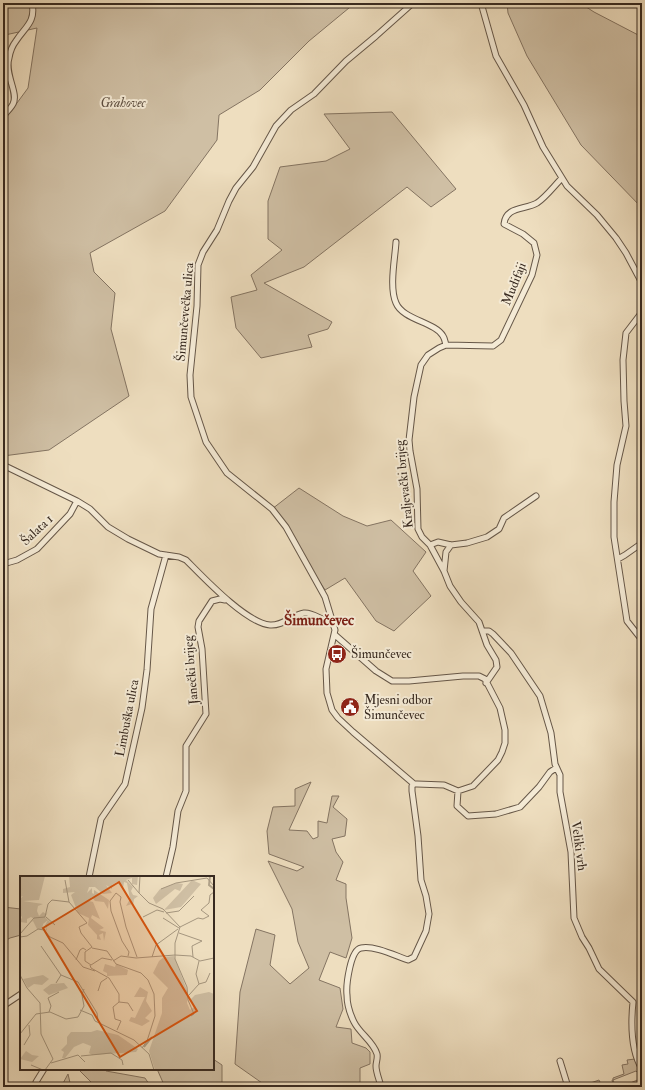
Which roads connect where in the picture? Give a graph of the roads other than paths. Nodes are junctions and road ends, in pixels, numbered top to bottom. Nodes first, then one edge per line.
1 (32, 3) edge
2 (413, 3) edge
3 (481, 3) edge
4 (3, 116) edge
5 (562, 178) junction
6 (396, 242) dead end
7 (642, 284) edge
8 (642, 312) edge
9 (446, 345) junction
10 (3, 465) edge
11 (536, 496) dead end
12 (77, 500) junction
13 (642, 543) edge
14 (430, 545) junction
15 (451, 545) junction
16 (166, 555) junction
17 (618, 559) junction
18 (3, 564) edge
19 (444, 571) junction
20 (212, 585) junction
21 (227, 600) junction
22 (212, 601) junction
23 (333, 621) junction
24 (483, 631) junction
25 (335, 635) junction
26 (642, 640) edge
27 (486, 683) junction
28 (556, 768) junction
29 (414, 784) junction
30 (458, 791) junction
31 (89, 876) edge
32 (166, 876) edge
33 (20, 995) edge
34 (3, 1006) edge
35 (560, 1061) dead end
36 (642, 1069) edge
37 (43, 1070) edge
38 (35, 1087) edge
39 (382, 1087) edge
40 (568, 1087) edge

1 - 4 street
2 - 23 street, Šimunčevečka ulica
3 - 5 street
5 - 7 street
5 - 9 street, Mudifaji
6 - 9 street
8 - 17 street
9 - 14 street, Kraljevački brijeg
10 - 12 street
11 - 15 street
12 - 16 street
12 - 18 street, Šalata 1
13 - 17 street
14 - 15 street
14 - 19 street, Kraljevački brijeg
15 - 19 street
16 - 20 street
16 - 31 street, Limbuška ulica
17 - 26 street
19 - 24 street, Kraljevački brijeg
20 - 21 street
20 - 22 street
21 - 22 street
21 - 23 street
22 - 32 street, Janečki brijeg
23 - 25 street, Šimunčevečka ulica
24 - 27 street, Kraljevački brijeg
24 - 28 street, Veliki vrh
25 - 27 street
25 - 29 street, Šimunčevečka ulica
27 - 30 street
28 - 30 street
28 - 36 street, Veliki vrh
29 - 30 street
29 - 39 street
33 - 34 street
35 - 40 street
37 - 38 street

